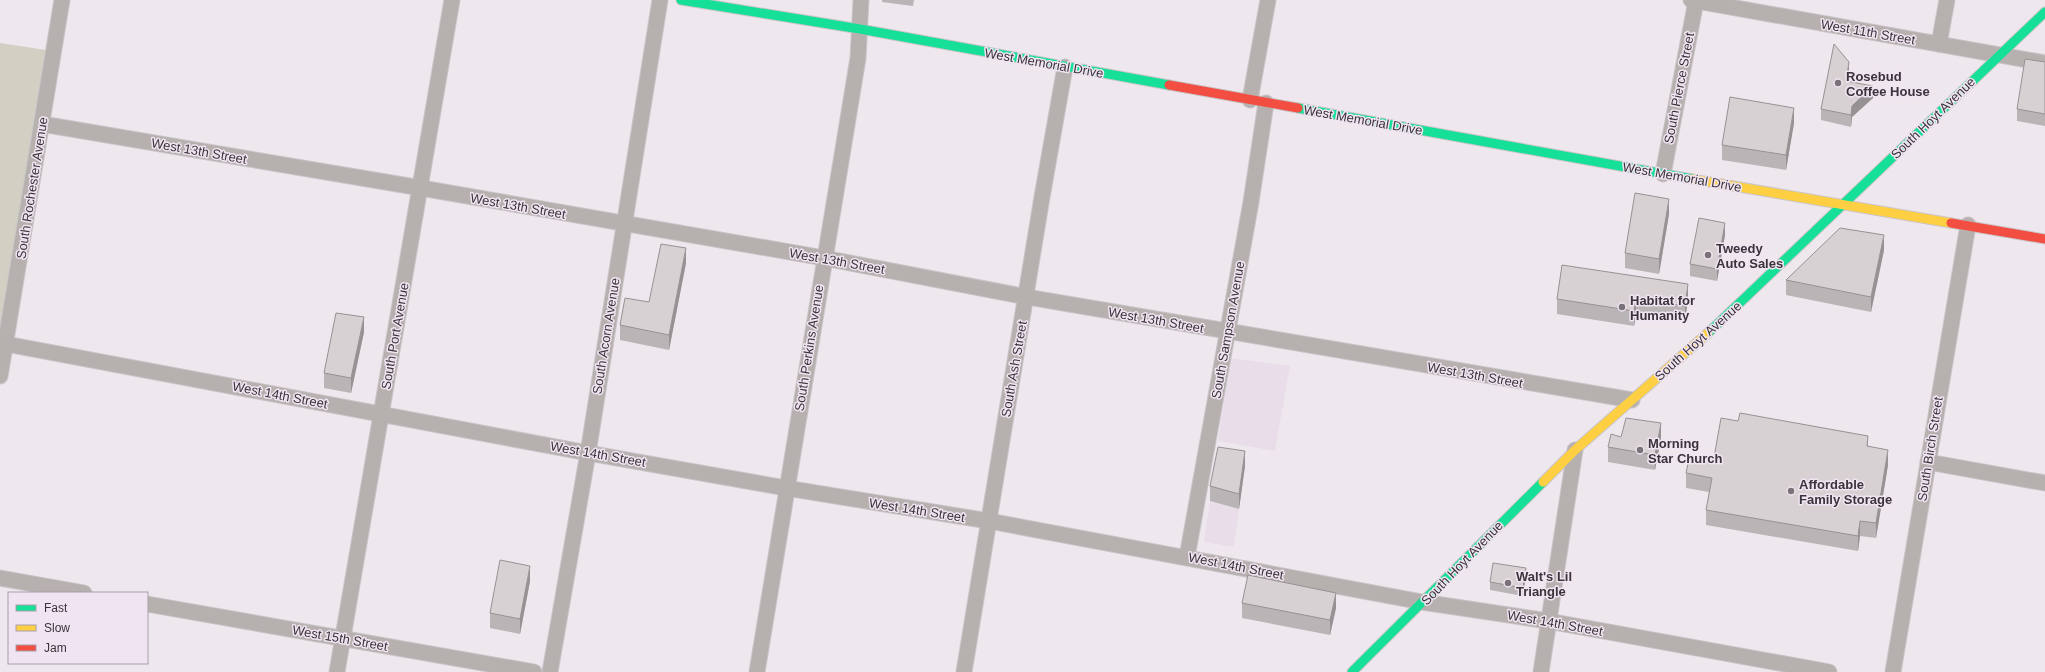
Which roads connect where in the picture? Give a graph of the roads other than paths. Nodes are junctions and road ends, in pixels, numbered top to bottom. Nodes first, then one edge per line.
1 (62, 0) edge
2 (452, 0) edge
3 (660, 0) edge
4 (681, 0) edge
5 (861, 0) edge
6 (1268, 0) edge
7 (1947, 0) edge
8 (1694, 1) edge
9 (2045, 12) edge
10 (860, 29) junction
11 (1939, 44) junction
12 (1998, 55) junction
13 (2045, 63) edge
14 (1065, 67) junction
15 (1250, 100) junction
16 (1266, 103) junction
17 (42, 124) junction
18 (1663, 174) junction
19 (420, 188) junction
20 (1843, 205) junction
21 (623, 224) junction
22 (1968, 225) junction
23 (2045, 239) edge
24 (824, 258) junction
25 (1027, 297) junction
26 (1228, 332) junction
27 (6, 344) junction
28 (0, 376) edge
29 (1632, 400) junction
30 (380, 414) junction
31 (1575, 450) junction
32 (588, 453) junction
33 (1928, 462) junction
34 (2045, 483) edge
35 (786, 488) junction
36 (989, 521) junction
37 (1187, 557) junction
38 (0, 578) edge
39 (78, 592) edge
40 (1422, 602) junction
41 (148, 604) edge
42 (1548, 621) junction
43 (342, 639) junction
44 (337, 672) edge
45 (534, 672) edge
46 (550, 672) edge
47 (757, 672) edge
48 (964, 672) edge
49 (1352, 672) edge
50 (1541, 672) edge
51 (1829, 672) edge
52 (1893, 672) edge

1 - 17 street, South Rochester Avenue
2 - 19 street, South Port Avenue
3 - 21 street, South Acorn Avenue
4 - 10 main road, West Memorial Drive
5 - 10 street, South Perkins Avenue
6 - 15 street
7 - 11 street
8 - 11 street, West 11th Street
8 - 18 street, South Pierce Street
9 - 12 main road, South Hoyt Avenue
10 - 14 main road, West Memorial Drive
10 - 24 street, South Perkins Avenue
11 - 12 street, West 11th Street
12 - 13 street, West 11th Street
12 - 20 main road, South Hoyt Avenue
14 - 15 main road, West Memorial Drive
14 - 25 street, South Ash Street
15 - 16 main road, West Memorial Drive
16 - 18 main road, West Memorial Drive
16 - 26 street, South Sampson Avenue
17 - 19 street, West 13th Street
17 - 27 street, South Rochester Avenue
18 - 20 main road, West Memorial Drive
19 - 21 street, West 13th Street
19 - 30 street, South Port Avenue
20 - 22 main road, West Memorial Drive
20 - 29 main road, South Hoyt Avenue
21 - 24 street, West 13th Street
21 - 32 street, South Acorn Avenue
22 - 23 main road, West Memorial Drive
22 - 33 street, South Birch Street
24 - 25 street, West 13th Street
24 - 35 street, South Perkins Avenue
25 - 26 street, West 13th Street
25 - 36 street, South Ash Street
26 - 29 street, West 13th Street
26 - 37 street, South Sampson Avenue
27 - 28 street, South Rochester Avenue
27 - 30 street, West 14th Street
29 - 31 main road, South Hoyt Avenue
30 - 32 street, West 14th Street
30 - 43 street, South Port Avenue
31 - 40 main road, South Hoyt Avenue
31 - 42 street
32 - 35 street, West 14th Street
32 - 46 street, South Acorn Avenue
33 - 34 street
33 - 52 street, South Birch Street
35 - 36 street, West 14th Street
35 - 47 street, South Perkins Avenue
36 - 37 street, West 14th Street
36 - 48 street, South Ash Street
37 - 40 street, West 14th Street
38 - 39 street
40 - 42 street, West 14th Street
40 - 49 main road, South Hoyt Avenue
41 - 43 street, West 15th Street
42 - 50 street
42 - 51 street, West 14th Street
43 - 44 street, South Port Avenue
43 - 45 street, West 15th Street

